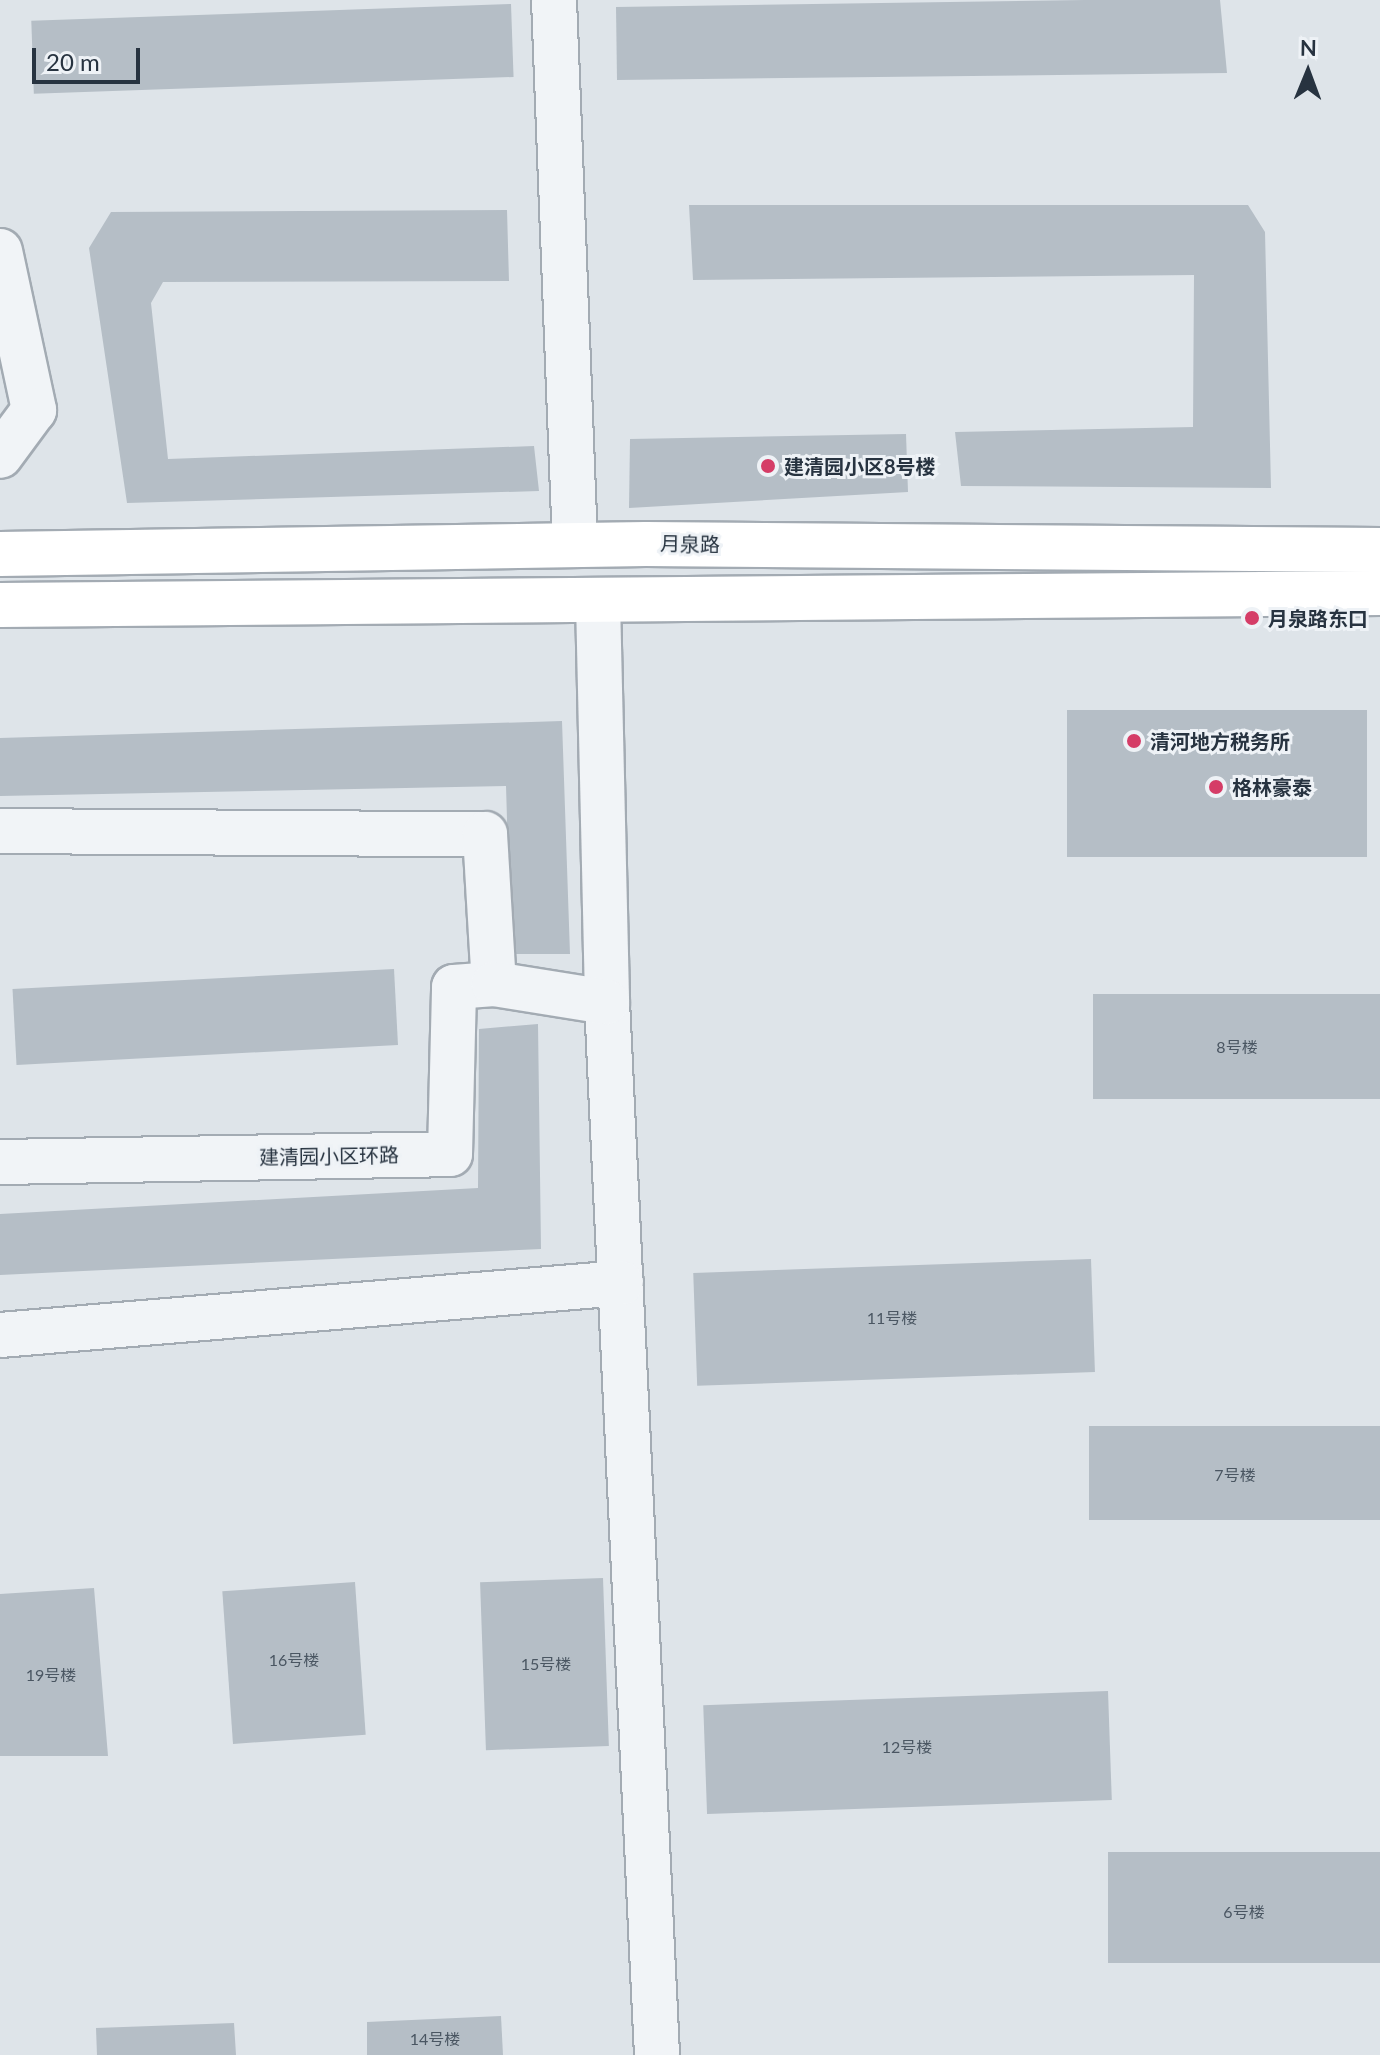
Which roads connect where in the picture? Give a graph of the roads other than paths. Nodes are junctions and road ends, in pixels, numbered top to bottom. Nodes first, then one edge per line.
1 (554, 0) edge
2 (0, 251) edge
3 (0, 456) edge
4 (575, 545) junction
5 (1380, 550) edge
6 (0, 554) edge
7 (1380, 593) edge
8 (598, 601) junction
9 (0, 605) edge
10 (0, 831) edge
11 (494, 984) junction
12 (607, 1002) junction
13 (0, 1162) edge
14 (621, 1283) junction
15 (0, 1335) edge
16 (657, 2055) edge

1 - 4 street
2 - 3 street
4 - 5 main road, 月泉路
4 - 6 main road, 月泉路
7 - 8 main road
8 - 9 main road
8 - 12 street
10 - 11 street
11 - 12 street, 建清园小区环路
11 - 13 street, 建清园小区环路
12 - 14 street
14 - 15 street
14 - 16 street

